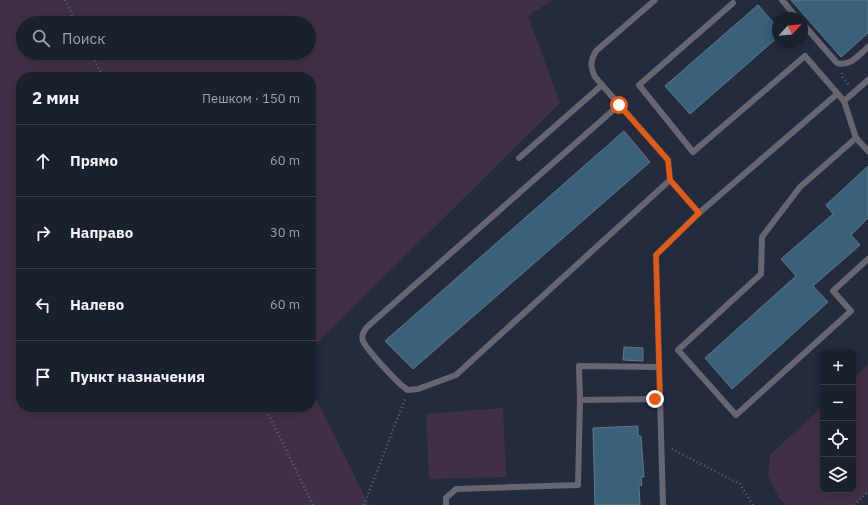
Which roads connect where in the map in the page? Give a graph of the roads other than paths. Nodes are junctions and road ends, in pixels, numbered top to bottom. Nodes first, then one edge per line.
1 (655, 0) edge
2 (782, 0) edge
3 (733, 3) dead end
4 (793, 12) edge
5 (808, 30) edge
6 (868, 47) edge
7 (868, 80) edge
8 (602, 85) junction
9 (838, 94) junction
10 (844, 101) junction
11 (619, 105) junction
12 (856, 138) junction
13 (868, 151) edge
14 (519, 158) dead end
15 (670, 180) junction
16 (699, 213) junction
17 (868, 259) edge
18 (659, 367) junction
19 (660, 399) junction
20 (580, 400) junction
21 (446, 505) edge
22 (664, 505) edge

1 - 8 lane
2 - 4 lane
3 - 9 lane
5 - 6 lane
7 - 10 lane
8 - 11 lane
8 - 14 lane
9 - 10 lane
9 - 16 lane
10 - 12 lane
11 - 15 lane
11 - 15 lane
12 - 13 lane
12 - 17 lane
15 - 16 lane
16 - 18 lane
18 - 19 lane
18 - 20 lane
19 - 20 lane
19 - 22 lane
20 - 21 lane

